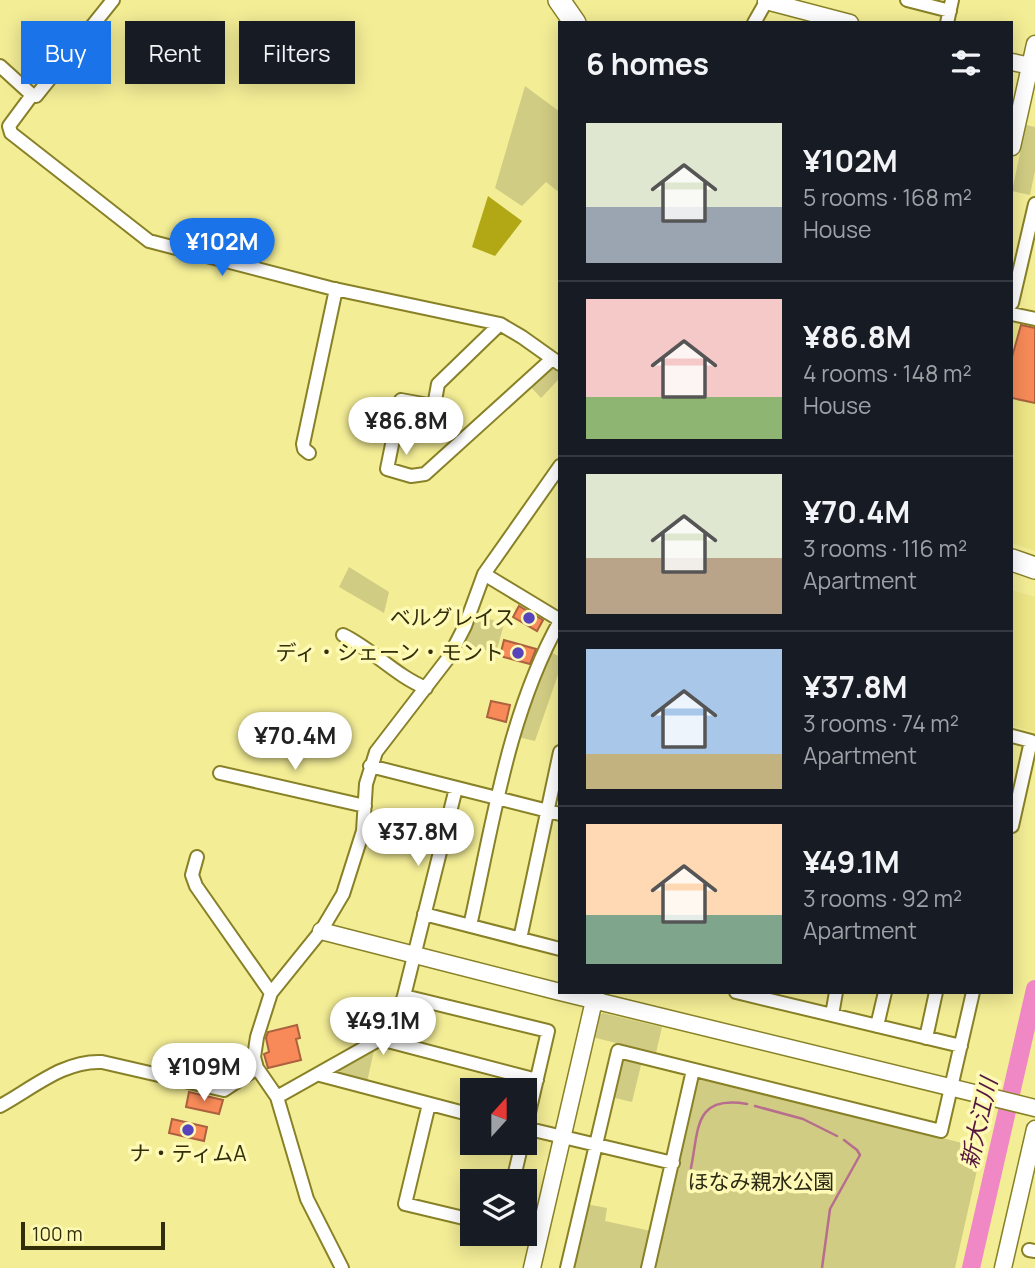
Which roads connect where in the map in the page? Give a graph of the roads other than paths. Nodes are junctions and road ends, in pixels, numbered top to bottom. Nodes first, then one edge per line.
1 (113, 0) edge
2 (559, 0) edge
3 (766, 0) edge
4 (907, 0) edge
5 (949, 11) edge
6 (574, 21) edge
7 (755, 21) edge
8 (837, 21) edge
9 (1035, 44) edge
10 (1013, 62) edge
11 (0, 66) edge
12 (1033, 67) edge
13 (32, 95) junction
14 (1013, 143) edge
15 (1034, 208) edge
16 (1021, 261) junction
17 (1035, 265) edge
18 (336, 289) junction
19 (1013, 298) edge
20 (1013, 314) edge
21 (1035, 319) edge
22 (500, 324) junction
23 (556, 361) edge
24 (309, 453) dead end
25 (558, 469) edge
26 (1013, 560) edge
27 (1035, 568) edge
28 (1013, 573) edge
29 (484, 574) junction
30 (1035, 581) edge
31 (558, 620) edge
32 (558, 625) edge
33 (343, 635) dead end
34 (426, 688) junction
35 (1013, 736) edge
36 (370, 766) junction
37 (558, 772) edge
38 (220, 773) dead end
39 (456, 788) junction
40 (499, 799) junction
41 (365, 806) junction
42 (554, 813) edge
43 (1013, 822) edge
44 (197, 857) dead end
45 (424, 914) junction
46 (470, 926) junction
47 (321, 931) junction
48 (520, 939) junction
49 (558, 948) edge
50 (414, 956) junction
51 (558, 992) edge
52 (271, 993) junction
53 (578, 994) edge
54 (752, 994) edge
55 (836, 994) edge
56 (884, 994) edge
57 (936, 994) edge
58 (973, 994) edge
59 (404, 996) junction
60 (595, 996) edge
61 (783, 998) edge
62 (831, 1015) junction
63 (877, 1026) junction
64 (926, 1038) junction
65 (380, 1039) junction
66 (961, 1046) junction
67 (257, 1068) junction
68 (693, 1070) junction
69 (320, 1075) junction
70 (529, 1078) edge
71 (537, 1080) edge
72 (951, 1089) junction
73 (277, 1097) junction
74 (429, 1104) junction
75 (0, 1106) edge
76 (1035, 1108) edge
77 (460, 1112) edge
78 (1035, 1129) edge
79 (537, 1131) edge
80 (563, 1137) junction
81 (595, 1145) junction
82 (673, 1163) junction
83 (460, 1217) edge
84 (342, 1268) edge
85 (532, 1268) edge
86 (567, 1268) edge
87 (648, 1268) edge
88 (1003, 1268) edge

1 - 13 street
2 - 6 highway
3 - 7 street
3 - 8 street
4 - 5 street
9 - 12 street
10 - 12 street
11 - 13 street
12 - 14 street
13 - 18 street
15 - 16 street
16 - 17 street
16 - 19 street
18 - 22 street
18 - 24 street
20 - 21 street
22 - 23 street
22 - 23 street
25 - 29 street
26 - 27 highway
28 - 30 highway
29 - 31 street
29 - 34 street
32 - 40 street
33 - 34 street
34 - 36 street
35 - 43 street
36 - 39 street
36 - 41 street
37 - 42 street
38 - 41 street
39 - 40 street
39 - 45 street
40 - 42 street
40 - 46 street
41 - 47 street
42 - 48 street
44 - 52 street
45 - 46 street
45 - 50 street
46 - 48 street
47 - 50 street
47 - 52 street
48 - 49 street
50 - 51 street
50 - 59 street
52 - 67 street
53 - 60 street
54 - 61 street
55 - 62 street
56 - 63 street
57 - 64 street
58 - 66 street
59 - 65 street
59 - 71 street
60 - 72 street
60 - 80 street
61 - 62 street
62 - 63 street
63 - 64 street
64 - 66 street
65 - 69 street
65 - 70 street
66 - 72 street
67 - 73 street
67 - 75 street
68 - 72 street
68 - 81 street
68 - 82 street
69 - 73 street
69 - 74 street
72 - 76 street
73 - 84 street
74 - 77 street
74 - 83 street
78 - 88 street
79 - 80 street
80 - 81 street
80 - 85 street
81 - 82 street
81 - 86 street
82 - 87 street

